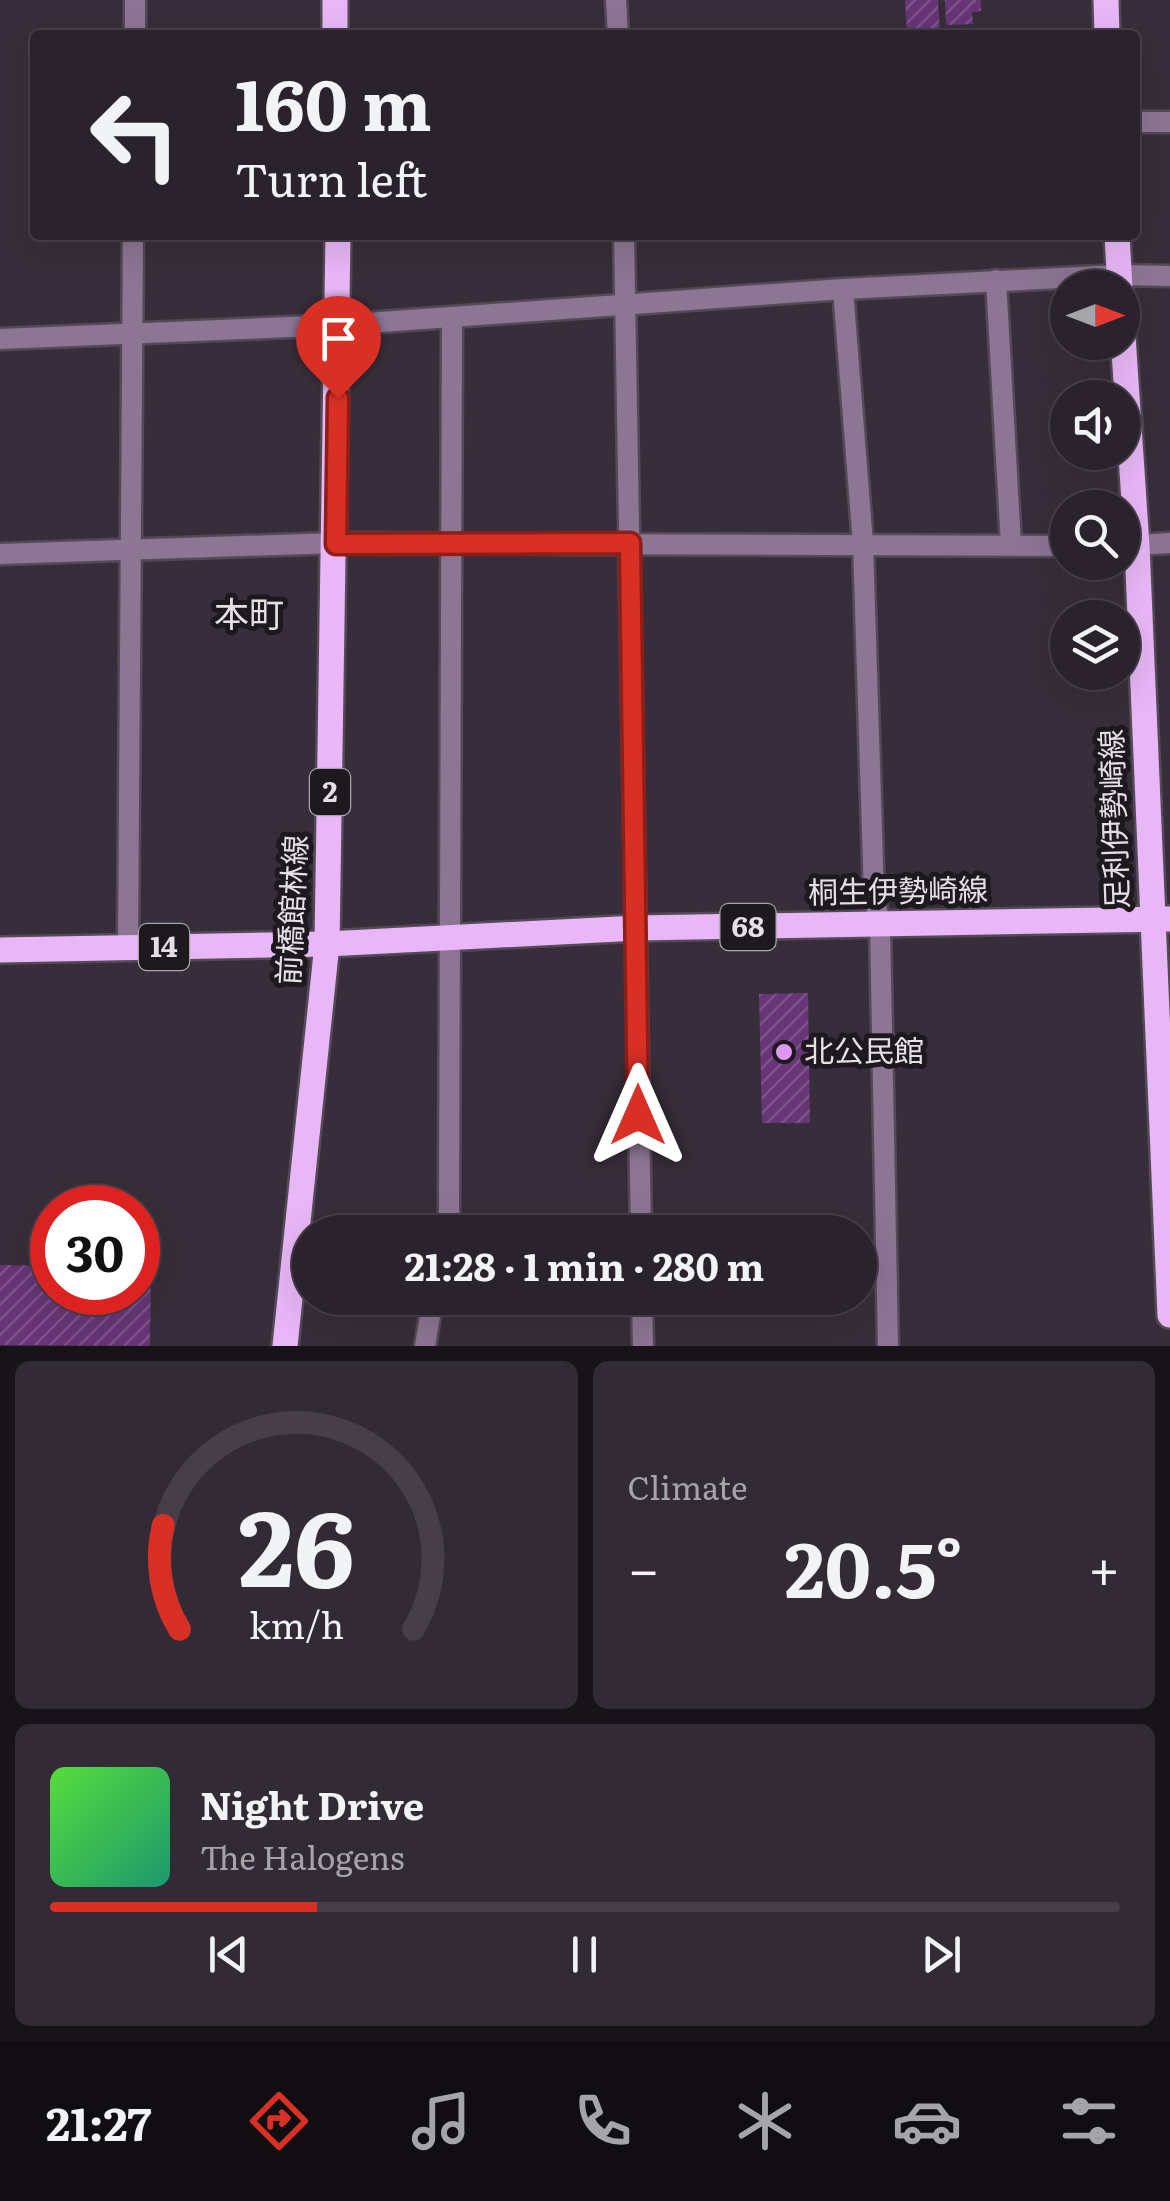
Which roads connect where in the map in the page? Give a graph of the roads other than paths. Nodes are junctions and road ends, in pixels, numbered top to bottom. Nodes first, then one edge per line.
1 (135, 0) edge
2 (335, 0) edge
3 (616, 0) edge
4 (1106, 0) edge
5 (135, 30) edge
6 (335, 30) edge
7 (618, 30) edge
8 (1107, 30) edge
9 (1140, 122) edge
10 (1170, 122) edge
11 (133, 240) edge
12 (338, 240) edge
13 (624, 240) edge
14 (1117, 240) edge
15 (1119, 270) edge
16 (1170, 276) edge
17 (1140, 279) edge
18 (996, 280) junction
19 (1050, 280) edge
20 (843, 288) junction
21 (626, 307) junction
22 (452, 319) junction
23 (339, 325) junction
24 (132, 335) junction
25 (0, 339) edge
26 (1123, 360) edge
27 (1128, 490) edge
28 (630, 543) junction
29 (1170, 543) edge
30 (336, 544) junction
31 (449, 544) junction
32 (863, 544) junction
33 (1140, 545) edge
34 (1011, 546) junction
35 (1050, 546) edge
36 (130, 551) junction
37 (0, 554) edge
38 (1133, 580) edge
39 (1161, 919) edge
40 (880, 926) junction
41 (637, 928) junction
42 (450, 938) junction
43 (327, 944) junction
44 (128, 948) junction
45 (0, 950) edge
46 (445, 1215) edge
47 (641, 1215) edge
48 (431, 1315) edge
49 (642, 1315) edge
50 (1170, 1315) edge
51 (286, 1346) edge
52 (425, 1346) edge
53 (643, 1346) edge
54 (888, 1346) edge

1 - 5 street
2 - 6 main road
3 - 7 street
4 - 8 main road
9 - 10 street
11 - 24 street
12 - 23 main road, 前橋館林線 / 2
13 - 21 street
14 - 15 main road
16 - 17 street
18 - 19 street
18 - 20 street
18 - 34 street
20 - 21 street
20 - 32 street
21 - 22 street
21 - 28 street
22 - 23 street
22 - 31 street
23 - 24 street
23 - 30 main road, 前橋館林線 / 2
24 - 25 street
24 - 36 street
26 - 27 main road, 足利伊勢崎線
28 - 31 street
28 - 32 street
28 - 41 street
29 - 33 street
30 - 31 street
30 - 36 street
30 - 43 main road, 前橋館林線 / 2
31 - 42 street
32 - 34 street
32 - 40 street
34 - 35 street
36 - 37 street
36 - 44 street
38 - 39 main road, 足利伊勢崎線
39 - 40 main road, 桐生伊勢崎線 / 68
39 - 50 main road, 足利伊勢崎線
40 - 41 main road, 桐生伊勢崎線 / 68
40 - 54 street
41 - 42 main road, 桐生伊勢崎線 / 68
41 - 47 street
42 - 43 main road, 桐生伊勢崎線 / 68
42 - 46 street
43 - 44 main road, 14
43 - 51 main road, 前橋館林線 / 2
44 - 45 main road, 14
48 - 52 street
49 - 53 street

